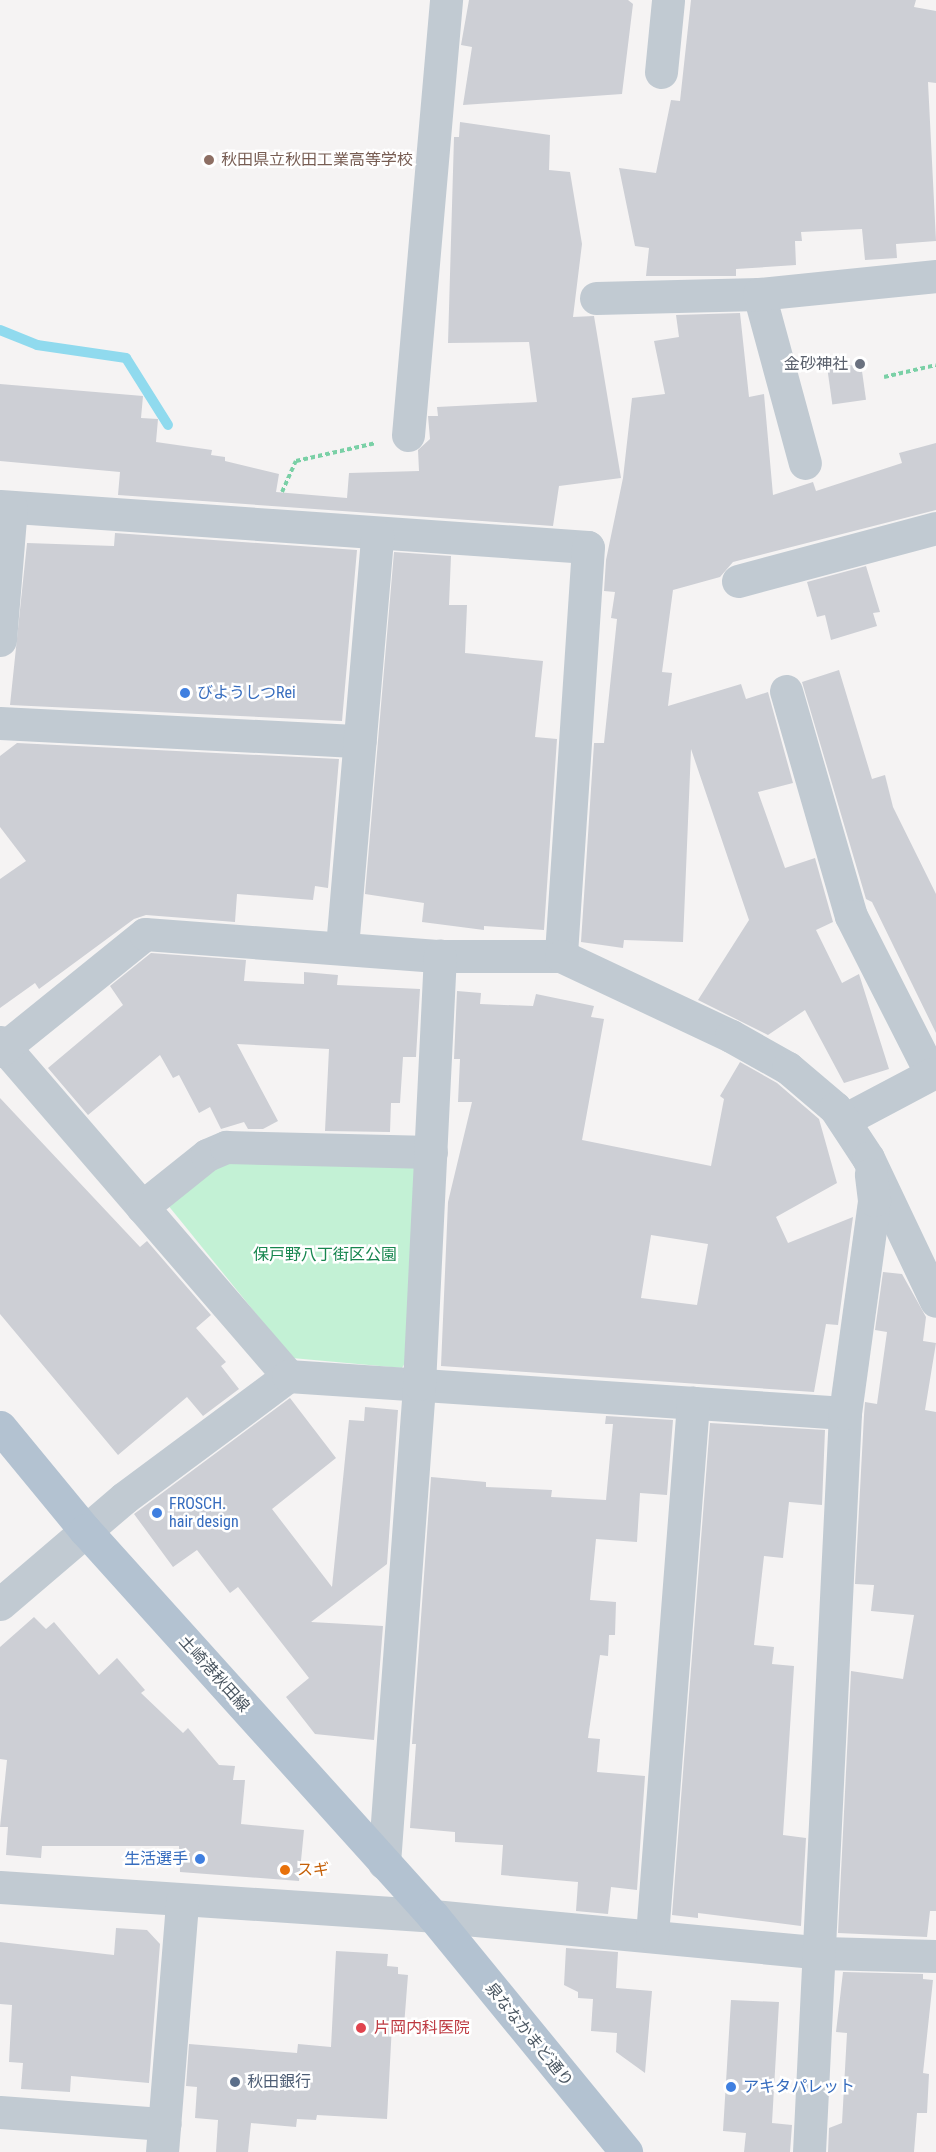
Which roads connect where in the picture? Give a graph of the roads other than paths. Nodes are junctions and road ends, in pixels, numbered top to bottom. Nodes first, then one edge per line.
1 (446, 0) edge
2 (668, 0) edge
3 (661, 72) dead end
4 (936, 276) edge
5 (759, 294) junction
6 (596, 298) dead end
7 (408, 435) road end
8 (805, 463) dead end
9 (6, 507) edge
10 (936, 528) edge
11 (376, 535) junction
12 (738, 581) dead end
13 (0, 640) edge
14 (786, 691) dead end
15 (0, 723) edge
16 (360, 741) junction
17 (342, 947) junction
18 (440, 956) junction
19 (561, 956) junction
20 (2, 1047) edge
21 (844, 1120) junction
22 (430, 1152) junction
23 (868, 1158) junction
24 (142, 1207) junction
25 (936, 1301) edge
26 (288, 1376) junction
27 (419, 1384) junction
28 (693, 1403) junction
29 (845, 1413) junction
30 (0, 1427) edge
31 (85, 1530) junction
32 (0, 1605) edge
33 (384, 1863) junction
34 (0, 1887) edge
35 (182, 1901) junction
36 (433, 1916) junction
37 (652, 1935) junction
38 (822, 1953) junction
39 (936, 1956) edge
40 (0, 2112) edge
41 (164, 2138) edge
42 (626, 2152) edge
43 (809, 2152) edge

1 - 7 street
2 - 3 street
4 - 5 street
5 - 6 street
5 - 8 street
9 - 11 street
9 - 13 street
10 - 12 street
11 - 16 street
11 - 19 street
14 - 21 street
15 - 16 street
16 - 17 street
17 - 18 street
17 - 20 street
18 - 19 street
18 - 22 street
19 - 21 street
20 - 24 street
21 - 23 street
22 - 24 street
22 - 27 street
23 - 25 street
23 - 29 street
24 - 26 street
26 - 27 street
26 - 31 street
27 - 28 street
27 - 33 street
28 - 29 street
28 - 37 street
29 - 38 street
30 - 31 main road, 土崎港秋田線
31 - 32 street
31 - 33 main road, 土崎港秋田線
33 - 36 main road, 土崎港秋田線
34 - 35 street
35 - 36 street
35 - 41 street
36 - 37 street
36 - 42 main road, 泉ななかまど通り
37 - 38 street
38 - 39 street
38 - 43 street
40 - 41 street

